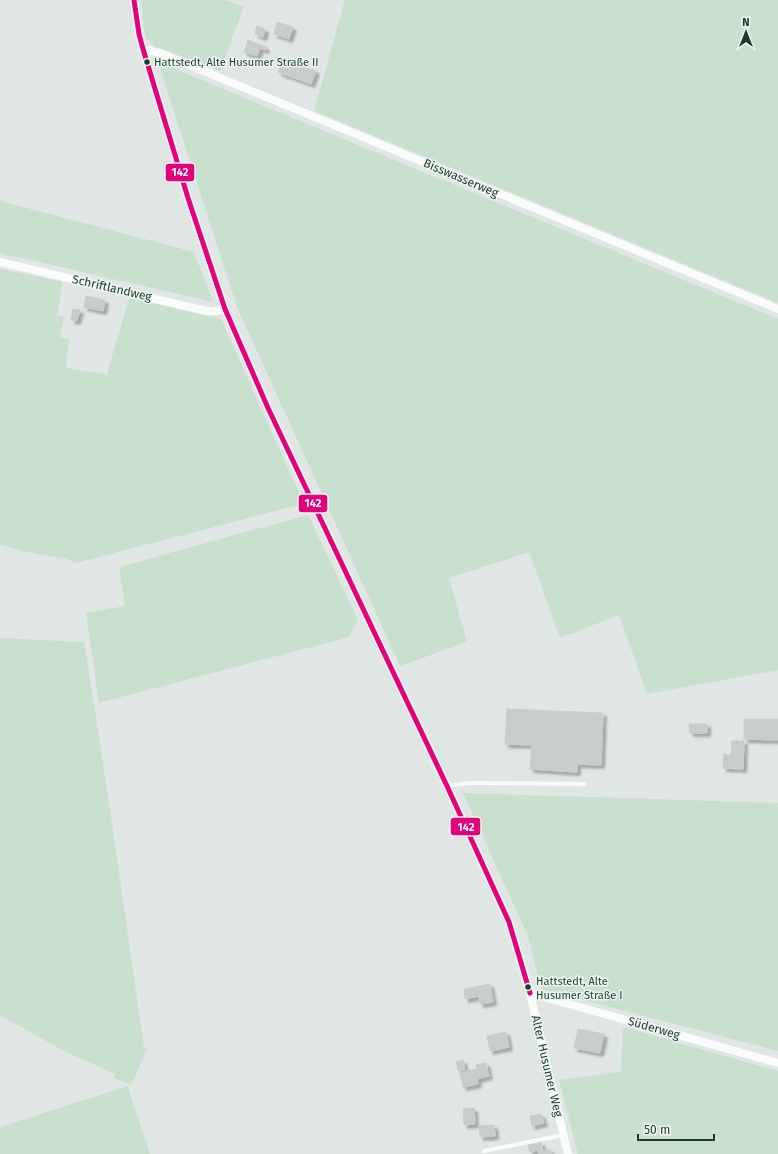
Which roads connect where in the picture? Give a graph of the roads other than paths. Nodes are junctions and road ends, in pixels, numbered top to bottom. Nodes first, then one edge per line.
1 (134, 0) edge
2 (143, 49) junction
3 (0, 262) edge
4 (224, 309) junction
5 (778, 310) edge
6 (584, 784) dead end
7 (447, 786) junction
8 (530, 993) junction
9 (778, 1063) edge
10 (563, 1135) junction
11 (484, 1151) dead end
12 (568, 1154) edge

1 - 2 street, Alter Husumer Weg
2 - 4 street, Alter Husumer Weg
2 - 5 street, Bisswasserweg
3 - 4 street, Schriftlandweg
4 - 7 street, Alter Husumer Weg
6 - 7 lane
7 - 8 street, Alter Husumer Weg
8 - 9 street, Süderweg
8 - 10 street, Alter Husumer Weg
10 - 11 lane
10 - 12 street, Alter Husumer Weg

